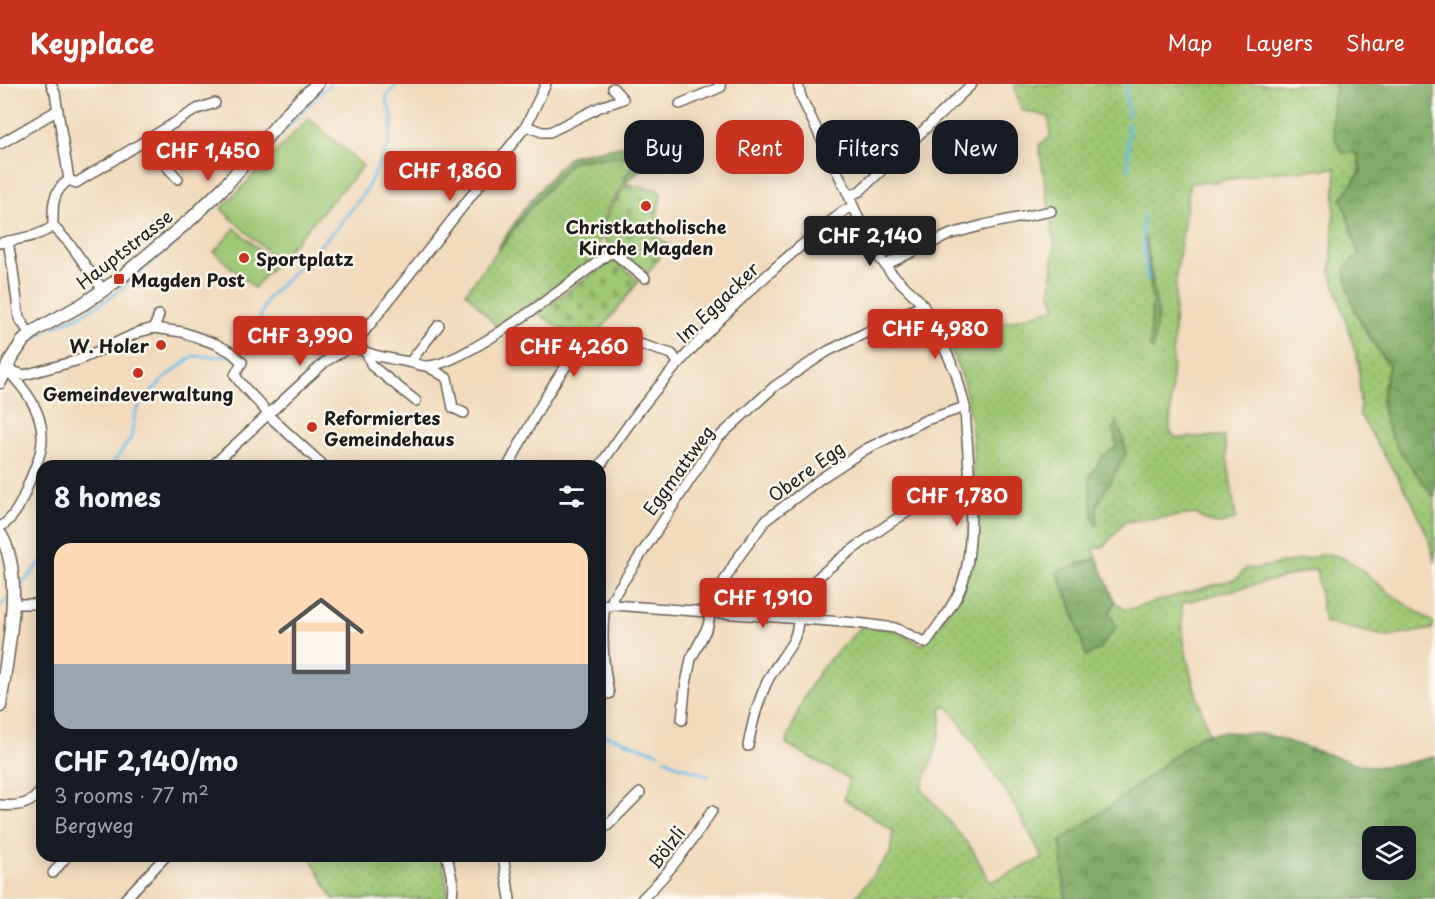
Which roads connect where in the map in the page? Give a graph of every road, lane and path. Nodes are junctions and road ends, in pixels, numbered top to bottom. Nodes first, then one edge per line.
1 (51, 84) edge
2 (317, 84) edge
3 (546, 84) edge
4 (719, 84) edge
5 (798, 84) edge
6 (972, 84) edge
7 (613, 88) dead end
8 (215, 103) dead end
9 (680, 104) dead end
10 (58, 110) junction
11 (526, 126) junction
12 (144, 141) junction
13 (0, 144) edge
14 (178, 179) dead end
15 (69, 180) junction
16 (849, 196) junction
17 (853, 207) junction
18 (1051, 211) dead end
19 (54, 226) junction
20 (4, 242) edge
21 (885, 265) junction
22 (645, 278) dead end
23 (103, 290) junction
24 (923, 305) junction
25 (159, 315) dead end
26 (438, 325) dead end
27 (154, 328) junction
28 (30, 334) junction
29 (352, 346) junction
30 (367, 354) junction
31 (410, 363) junction
32 (679, 364) junction
33 (427, 366) junction
34 (6, 369) junction
35 (0, 382) edge
36 (416, 401) dead end
37 (965, 407) junction
38 (464, 412) dead end
39 (269, 416) junction
40 (38, 460) edge
41 (218, 460) edge
42 (317, 460) edge
43 (511, 460) edge
44 (604, 460) edge
45 (36, 464) edge
46 (969, 485) junction
47 (0, 527) edge
48 (0, 534) edge
49 (13, 603) junction
50 (36, 604) edge
51 (606, 605) edge
52 (711, 612) junction
53 (798, 618) junction
54 (4, 648) edge
55 (606, 678) edge
56 (609, 694) dead end
57 (0, 706) edge
58 (682, 720) dead end
59 (748, 746) dead end
60 (640, 793) dead end
61 (36, 796) edge
62 (0, 805) edge
63 (712, 811) dead end
64 (606, 826) edge
65 (62, 862) edge
66 (160, 862) edge
67 (448, 862) edge
68 (504, 862) edge
69 (53, 873) dead end
70 (125, 899) edge
71 (452, 899) edge
72 (510, 899) edge
73 (642, 899) edge

1 - 10 street
2 - 23 main road, Hauptstrasse
3 - 11 street
4 - 9 street
5 - 16 street
6 - 16 street
7 - 11 street
8 - 12 street
10 - 13 street
10 - 15 street
11 - 29 street
12 - 14 street
12 - 15 street
15 - 19 street
16 - 17 street
17 - 21 street
17 - 32 street, Im Eggacker
18 - 21 street
19 - 20 street
19 - 23 street
20 - 28 street
21 - 24 street
22 - 33 street
23 - 28 main road, Hauptstrasse
24 - 37 street
24 - 51 street, Eggmattweg
25 - 27 street
26 - 31 street
27 - 34 street
27 - 39 street
28 - 34 main road, Hauptstrasse
29 - 30 street
29 - 39 street
30 - 31 street
30 - 36 street
31 - 33 street
32 - 43 street
32 - 44 street, Im Eggacker
33 - 38 street
34 - 35 main road, Hauptstrasse
34 - 40 street
37 - 46 street
37 - 52 street, Obere Egg
39 - 41 street
39 - 42 street
45 - 47 street
46 - 53 street
46 - 53 street
48 - 49 main road
49 - 50 street
49 - 54 main road
51 - 52 street
52 - 53 street
52 - 58 street, Obere Egg
53 - 59 street
54 - 57 main road
55 - 56 street
60 - 64 street
61 - 62 street
63 - 73 street, Bölzli
65 - 69 street
66 - 70 street
67 - 71 street
68 - 72 street

